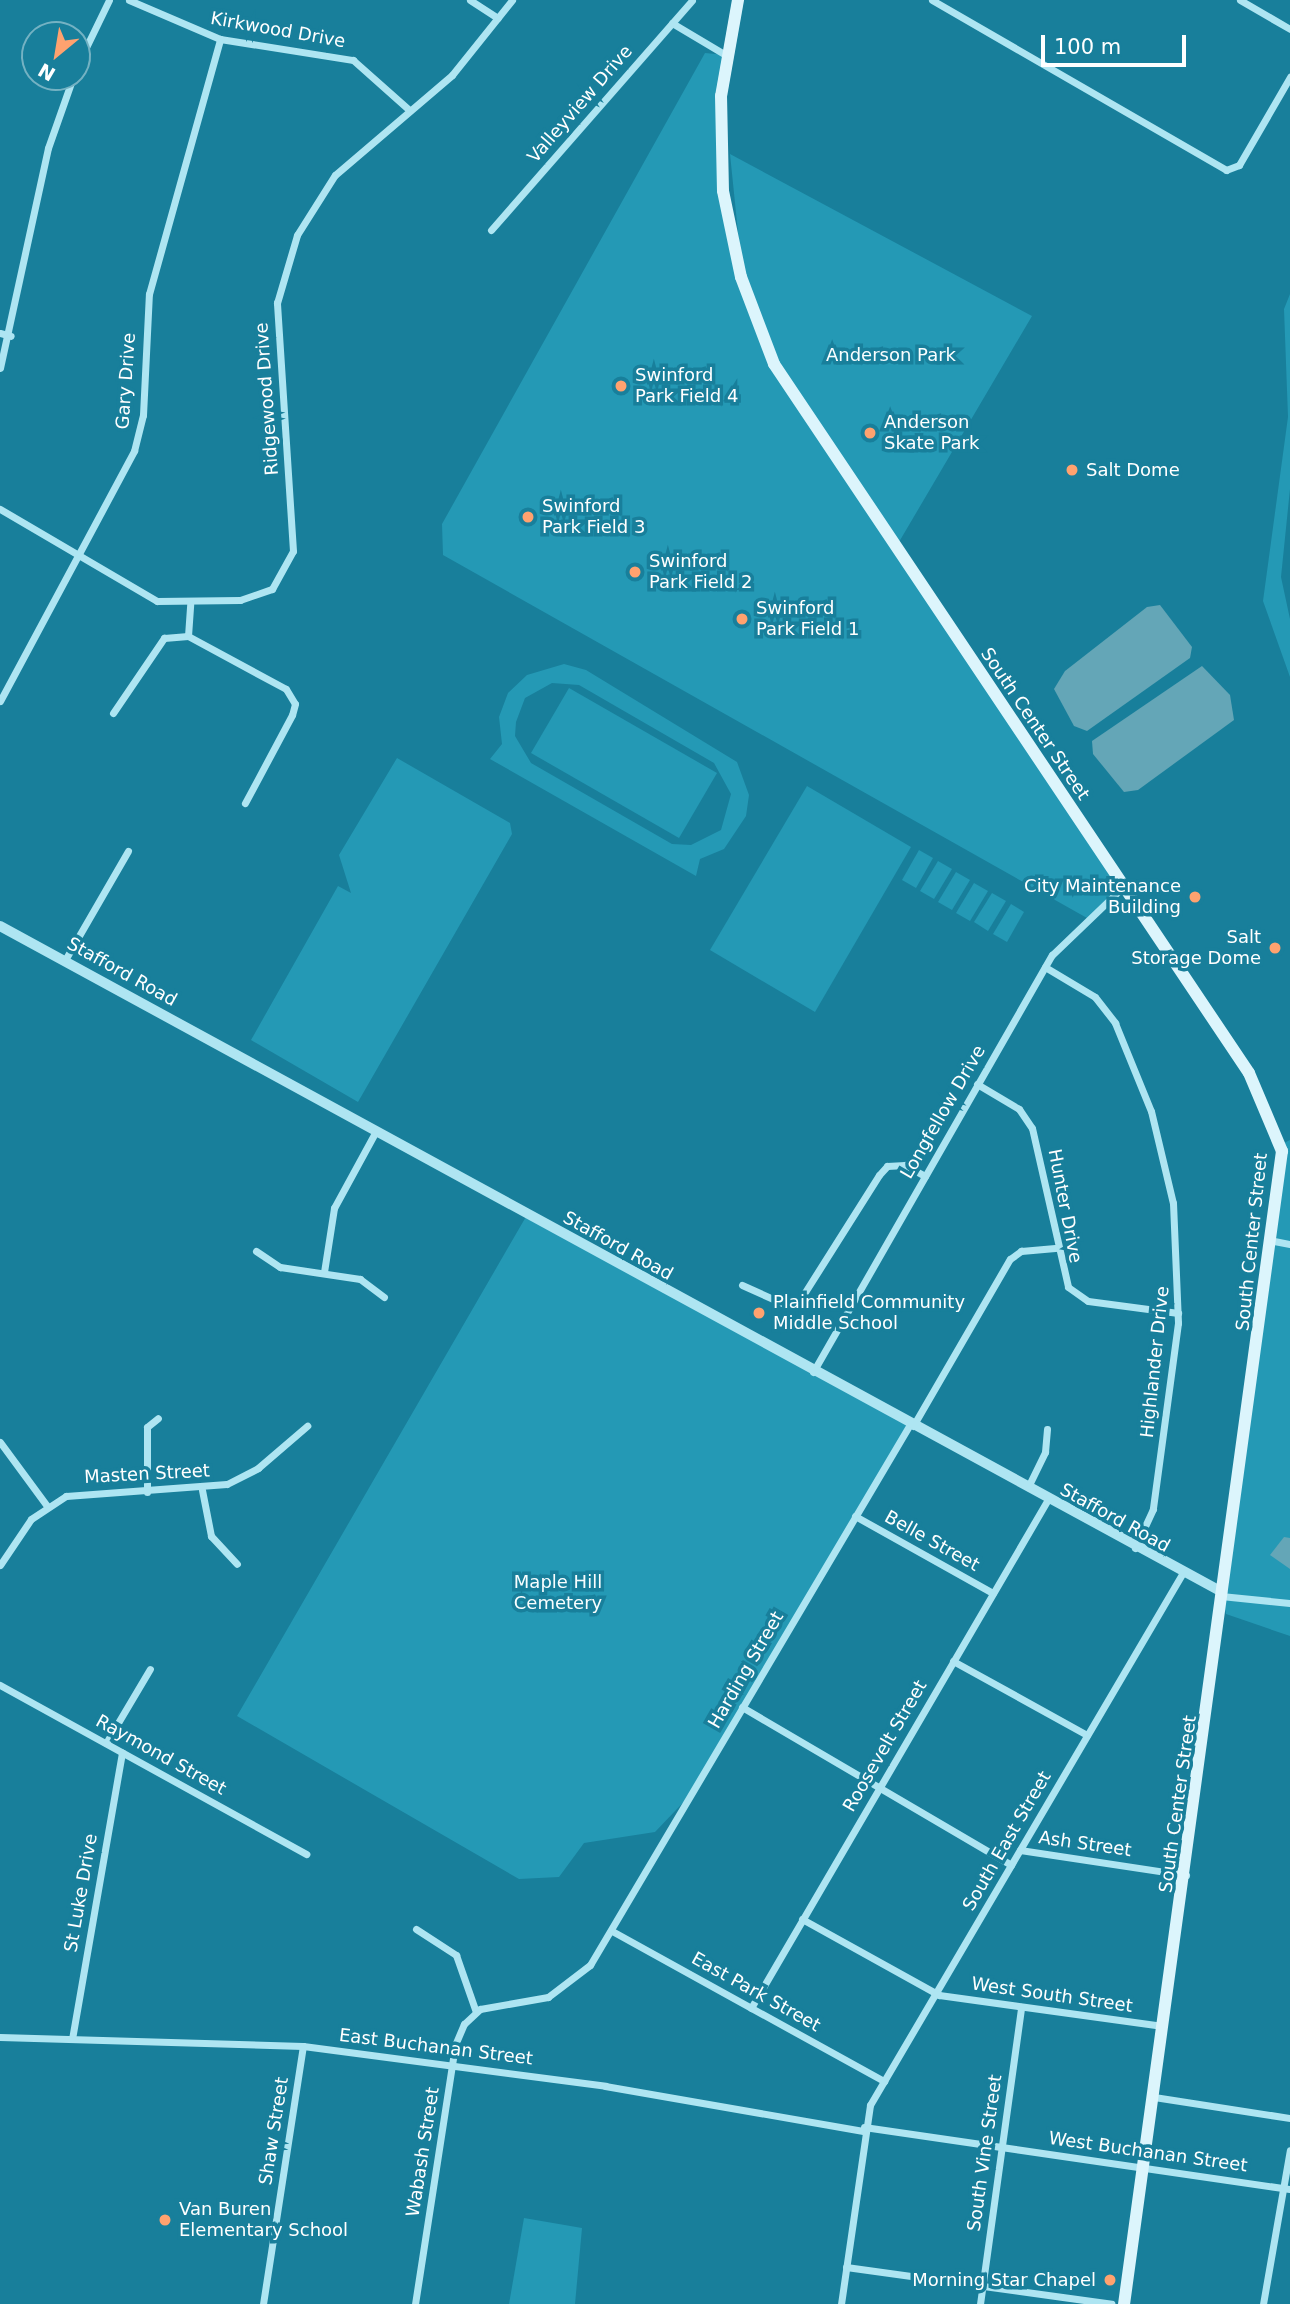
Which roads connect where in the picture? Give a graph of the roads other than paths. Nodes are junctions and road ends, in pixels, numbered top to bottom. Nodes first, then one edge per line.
1 (109, 0) edge
2 (129, 0) edge
3 (470, 0) edge
4 (512, 0) edge
5 (692, 0) edge
6 (738, 0) edge
7 (932, 0) edge
8 (1240, 0) edge
9 (498, 18) junction
10 (672, 23) junction
11 (1290, 29) edge
12 (91, 37) edge
13 (220, 39) junction
14 (726, 55) junction
15 (1290, 77) edge
16 (68, 91) edge
17 (408, 109) junction
18 (491, 230) dead end
19 (0, 333) edge
20 (11, 336) junction
21 (0, 368) edge
22 (0, 509) edge
23 (82, 557) junction
24 (190, 604) junction
25 (188, 636) junction
26 (0, 701) edge
27 (113, 713) dead end
28 (245, 803) dead end
29 (128, 851) dead end
30 (1124, 886) junction
31 (0, 926) edge
32 (65, 960) junction
33 (1045, 967) junction
34 (977, 1084) junction
35 (376, 1131) junction
36 (1285, 1142) edge
37 (925, 1176) junction
38 (1274, 1241) junction
39 (1290, 1244) edge
40 (1058, 1248) junction
41 (256, 1251) dead end
42 (324, 1272) junction
43 (742, 1286) dead end
44 (384, 1297) dead end
45 (1178, 1314) junction
46 (813, 1373) junction
47 (158, 1418) dead end
48 (307, 1426) dead end
49 (910, 1427) junction
50 (1047, 1429) dead end
51 (0, 1442) edge
52 (202, 1490) junction
53 (1026, 1490) junction
54 (147, 1492) junction
55 (1047, 1501) junction
56 (47, 1506) junction
57 (855, 1516) junction
58 (1135, 1549) junction
59 (237, 1564) dead end
60 (0, 1566) edge
61 (1182, 1574) junction
62 (993, 1593) junction
63 (1222, 1594) junction
64 (1290, 1603) edge
65 (953, 1661) junction
66 (150, 1669) dead end
67 (0, 1685) edge
68 (741, 1707) junction
69 (1087, 1735) junction
70 (106, 1744) junction
71 (122, 1752) junction
72 (879, 1787) junction
73 (1020, 1850) junction
74 (306, 1854) dead end
75 (1011, 1865) junction
76 (1186, 1875) junction
77 (802, 1919) junction
78 (416, 1929) dead end
79 (612, 1931) junction
80 (936, 1993) junction
81 (1021, 2007) junction
82 (751, 2008) junction
83 (476, 2012) junction
84 (1164, 2027) junction
85 (0, 2037) edge
86 (72, 2039) junction
87 (303, 2046) junction
88 (452, 2064) junction
89 (884, 2081) junction
90 (1154, 2097) junction
91 (1290, 2118) edge
92 (864, 2129) junction
93 (1002, 2147) junction
94 (1290, 2150) edge
95 (1143, 2167) junction
96 (1286, 2188) edge
97 (846, 2267) junction
98 (982, 2286) junction
99 (263, 2304) edge
100 (415, 2304) edge
101 (841, 2304) edge
102 (980, 2304) edge
103 (1111, 2304) edge
104 (1124, 2304) edge
105 (1263, 2304) edge

1 - 12 street
2 - 13 street, Kirkwood Drive
3 - 9 street
4 - 9 street, Ridgewood Drive
5 - 10 street, Valleyview Drive
6 - 14 main road, South Center Street
7 - 15 street
8 - 11 street
9 - 17 street, Ridgewood Drive
10 - 14 street
10 - 18 street, Valleyview Drive
13 - 17 street, Kirkwood Drive
13 - 23 street, Gary Drive
14 - 30 main road, South Center Street
16 - 20 street
17 - 24 street, Ridgewood Drive
19 - 20 street
20 - 21 street
22 - 23 street, Ridgewood Drive
23 - 24 street, Ridgewood Drive
23 - 26 street, Gary Drive
24 - 25 street
25 - 27 street
25 - 28 street
29 - 32 street
30 - 33 street, Longfellow Drive
30 - 36 main road, South Center Street
31 - 32 street, Stafford Road
32 - 35 street, Stafford Road
33 - 34 street, Longfellow Drive
33 - 45 street, Highlander Drive
34 - 37 street, Longfellow Drive
34 - 40 street, Hunter Drive
35 - 42 street
35 - 46 street, Stafford Road
36 - 38 main road, South Center Street
37 - 43 street
37 - 46 street, Longfellow Drive
38 - 39 street
38 - 63 main road, South Center Street
40 - 45 street, Hunter Drive
40 - 49 street, Harding Street
41 - 42 street
42 - 44 street
45 - 58 street, Highlander Drive
46 - 49 street, Stafford Road
47 - 54 street
48 - 52 street, Masten Street
49 - 53 street, Stafford Road
49 - 57 street, Harding Street
50 - 53 street
51 - 56 street
52 - 54 street, Masten Street
52 - 59 street
53 - 55 street, Stafford Road
54 - 56 street, Masten Street
55 - 58 street, Stafford Road
55 - 62 street, Roosevelt Street
56 - 60 street, Masten Street
57 - 62 street, Belle Street
57 - 68 street, Harding Street
58 - 61 street, Stafford Road
61 - 63 street, Stafford Road
61 - 69 street, South East Street
62 - 65 street, Roosevelt Street
63 - 64 street
63 - 76 main road, South Center Street
65 - 69 street
65 - 72 street, Roosevelt Street
66 - 70 street
67 - 70 street, Raymond Street
68 - 72 street
68 - 79 street, Harding Street
69 - 73 street, South East Street
70 - 71 street, Raymond Street
71 - 74 street, Raymond Street
71 - 86 street, St Luke Drive
72 - 75 street
72 - 77 street, Roosevelt Street
73 - 75 street, South East Street
73 - 76 street, Ash Street
75 - 80 street, South East Street
76 - 84 main road, South Center Street
77 - 80 street, West South Street
77 - 82 street, Roosevelt Street
78 - 83 street
79 - 82 street, East Park Street
79 - 83 street
80 - 81 street, West South Street
80 - 89 street, South East Street
81 - 84 street, West South Street
81 - 93 street, South Vine Street
82 - 89 street, East Park Street
83 - 88 street, Wabash Street
84 - 90 main road, South Center Street
85 - 86 street, East Buchanan Street
86 - 87 street, East Buchanan Street
87 - 88 street, East Buchanan Street
87 - 99 street, Shaw Street
88 - 92 street, East Buchanan Street
88 - 100 street, Wabash Street
89 - 92 street, South East Street
90 - 91 street
90 - 95 main road, South Center Street
92 - 93 street, East Buchanan Street
92 - 97 street, South East Street
93 - 95 street, West Buchanan Street
93 - 98 street, South Vine Street
94 - 96 street
95 - 96 street, West Buchanan Street
95 - 104 main road, South Center Street
96 - 105 street
97 - 98 street
97 - 101 street, South East Street
98 - 102 street, South Vine Street
98 - 103 street

